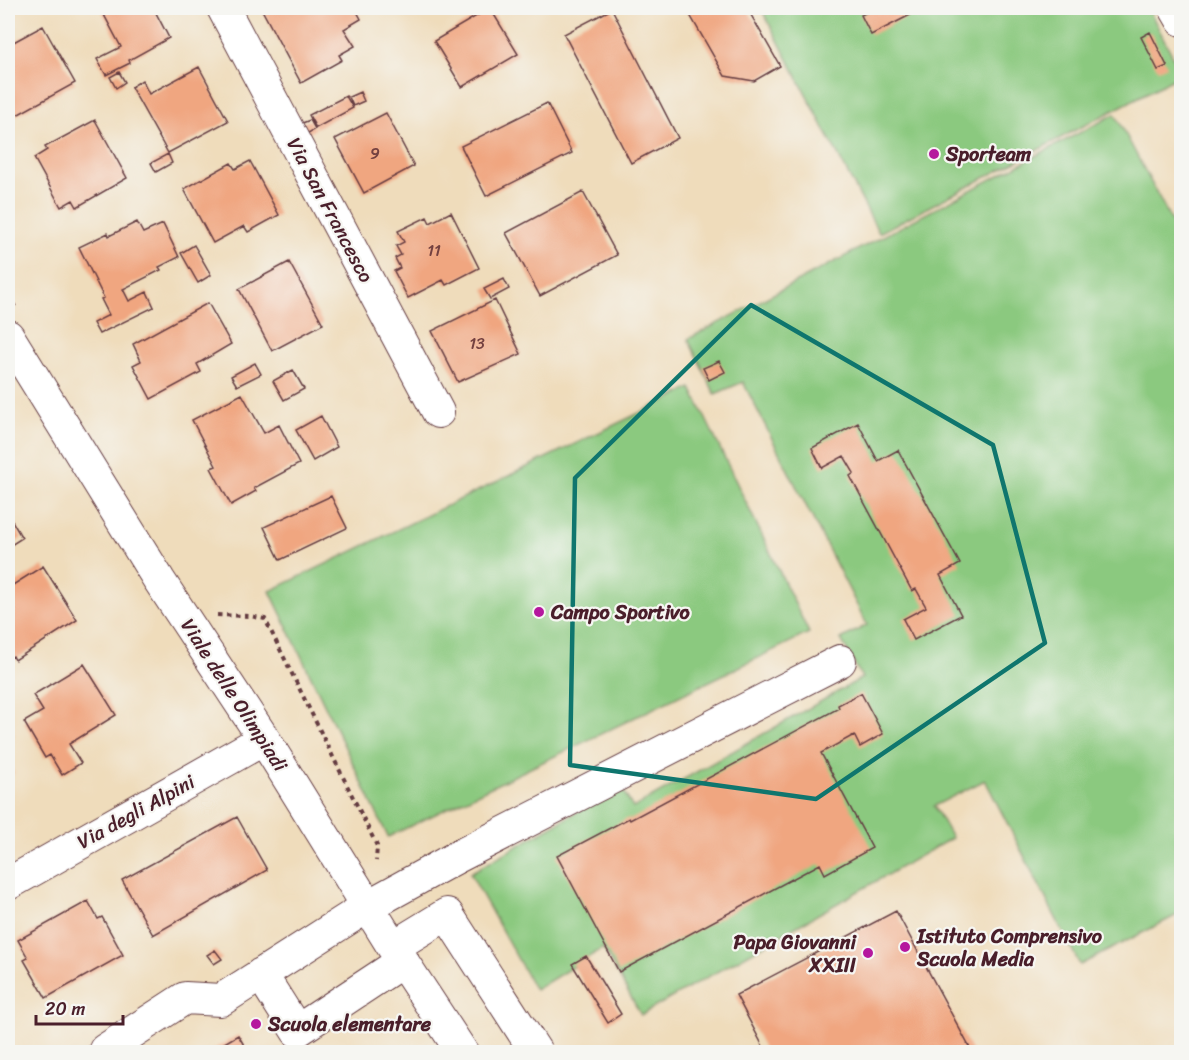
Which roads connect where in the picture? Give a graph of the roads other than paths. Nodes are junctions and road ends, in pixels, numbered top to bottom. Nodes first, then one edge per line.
1 (223, 8) edge
2 (1175, 8) edge
3 (1182, 20) edge
4 (14, 326) edge
5 (438, 412) dead end
6 (840, 661) dead end
7 (264, 739) junction
8 (8, 884) edge
9 (368, 906) junction
10 (398, 954) junction
11 (261, 974) junction
12 (105, 1050) dead end
13 (462, 1053) edge
14 (536, 1053) edge

1 - 5 street, Via San Francesco
2 - 3 street
4 - 7 street, Viale delle Olimpiadi
6 - 9 street
7 - 8 street, Via degli Alpini
7 - 9 street, Viale delle Olimpiadi
9 - 10 street, Viale delle Olimpiadi
9 - 11 street
10 - 11 street
10 - 13 street, Viale delle Olimpiadi
10 - 14 street
11 - 12 street

